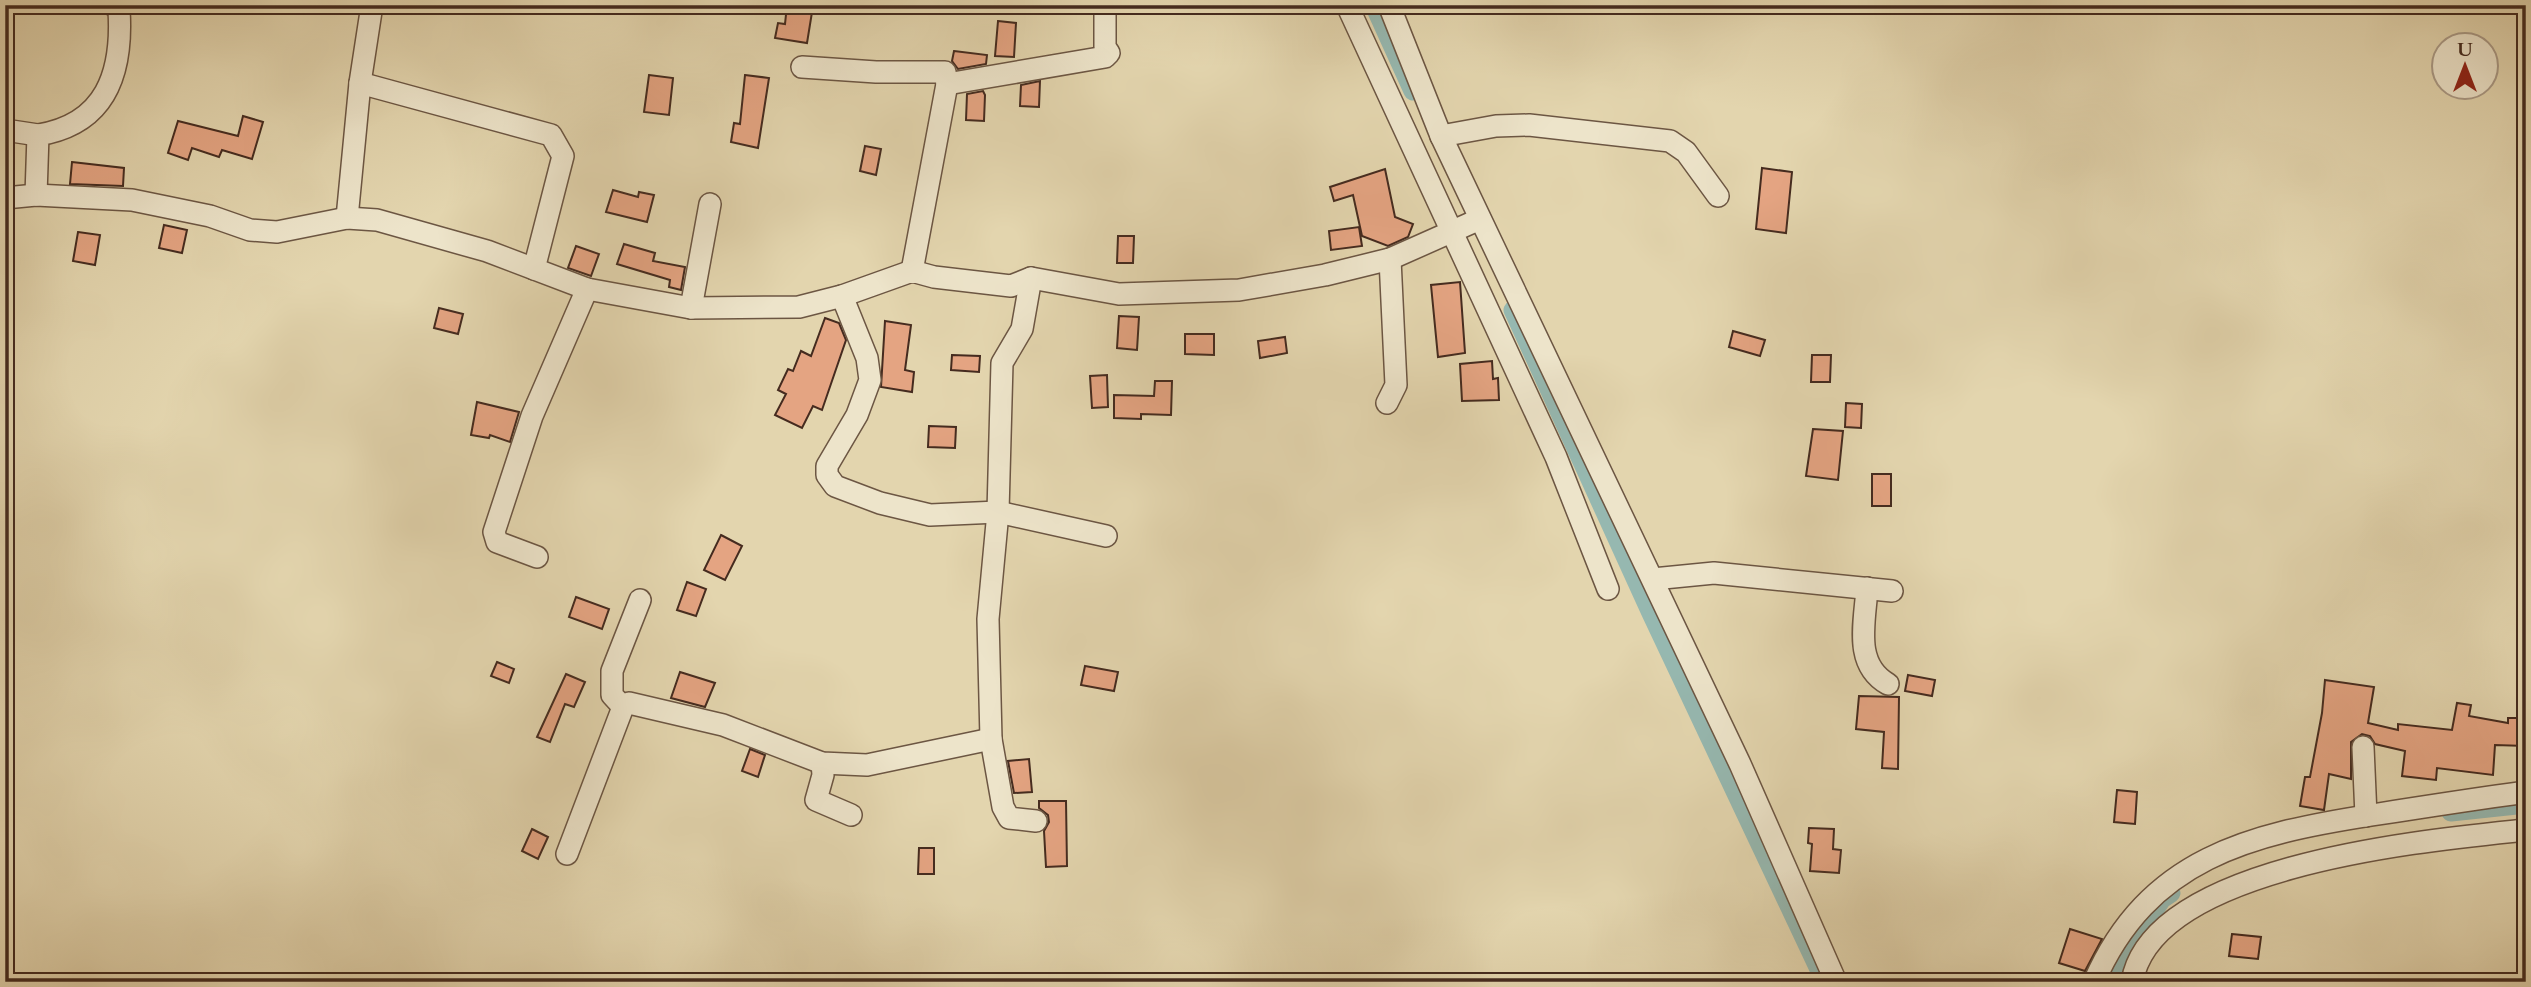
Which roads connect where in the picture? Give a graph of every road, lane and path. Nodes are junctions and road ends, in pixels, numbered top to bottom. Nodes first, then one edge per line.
1 (113, 5) edge
2 (372, 5) edge
3 (1346, 5) edge
4 (1389, 5) edge
5 (1105, 6) edge
6 (802, 67) dead end
7 (360, 83) junction
8 (947, 85) junction
9 (1412, 110) junction
10 (5, 130) edge
11 (38, 135) junction
12 (1441, 136) junction
13 (36, 195) junction
14 (1718, 196) dead end
15 (5, 198) edge
16 (709, 204) dead end
17 (347, 218) junction
18 (1478, 220) junction
19 (1452, 230) junction
20 (1390, 259) junction
21 (534, 269) junction
22 (912, 271) junction
23 (1031, 278) junction
24 (587, 289) junction
25 (842, 296) junction
26 (691, 308) junction
27 (1524, 315) junction
28 (1497, 327) junction
29 (1387, 403) dead end
30 (998, 512) junction
31 (1106, 536) dead end
32 (537, 557) dead end
33 (1653, 579) junction
34 (1867, 588) junction
35 (1608, 589) dead end
36 (1892, 591) dead end
37 (640, 600) dead end
38 (1888, 684) dead end
39 (623, 707) junction
40 (990, 739) junction
41 (2363, 747) dead end
42 (821, 763) junction
43 (2526, 792) edge
44 (2462, 805) junction
45 (851, 815) dead end
46 (2366, 816) junction
47 (1036, 821) dead end
48 (2526, 830) edge
49 (2469, 835) junction
50 (567, 854) dead end
51 (2222, 854) junction
52 (2238, 880) junction
53 (2125, 960) edge
54 (1836, 982) edge
55 (2094, 982) edge

1 - 11 street
2 - 7 street
3 - 9 street
4 - 9 street
5 - 8 street
6 - 8 street
7 - 17 street
7 - 21 street
8 - 22 street
9 - 12 street
9 - 19 street
10 - 11 street
11 - 13 street
12 - 14 street
12 - 18 street
13 - 15 street
13 - 17 street
16 - 26 street
17 - 21 street
18 - 19 street
18 - 27 street
19 - 20 street
19 - 28 street
20 - 23 street
20 - 29 street
21 - 24 street
22 - 23 street
22 - 25 street
23 - 30 street
24 - 26 street
24 - 32 street
25 - 26 street
25 - 30 street
27 - 28 street
27 - 33 street
28 - 35 street
30 - 31 street
30 - 40 street
33 - 34 street
33 - 54 street
34 - 36 street
34 - 38 street
37 - 39 street
39 - 42 street
39 - 50 street
40 - 42 street
40 - 47 street
41 - 46 street
42 - 45 street
43 - 44 street
44 - 46 street
44 - 49 street
46 - 51 street
48 - 49 street
49 - 52 street
51 - 52 street
51 - 53 street
52 - 53 street
53 - 55 street

